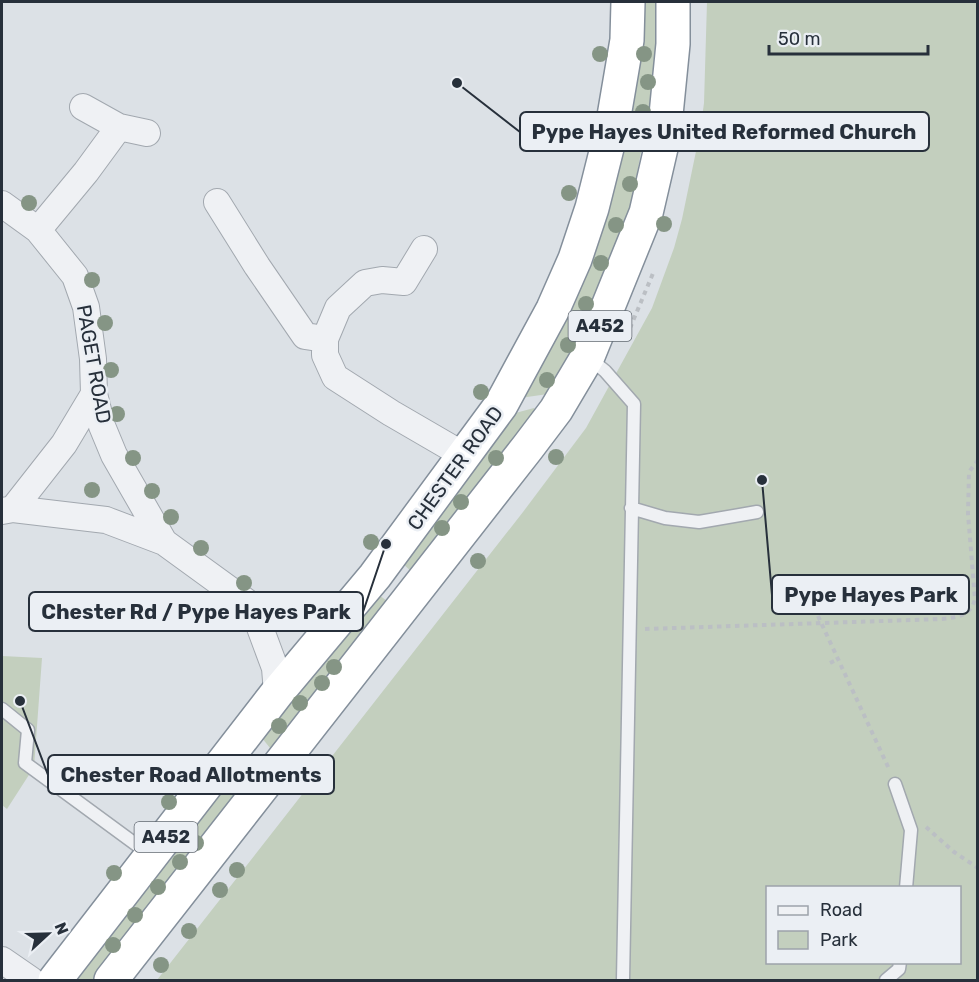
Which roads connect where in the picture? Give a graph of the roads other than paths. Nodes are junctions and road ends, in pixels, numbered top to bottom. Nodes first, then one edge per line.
1 (628, 2) edge
2 (673, 2) edge
3 (83, 107) dead end
4 (119, 127) junction
5 (147, 133) dead end
6 (217, 202) dead end
7 (2, 204) edge
8 (38, 230) junction
9 (424, 249) dead end
10 (325, 339) junction
11 (588, 356) junction
12 (94, 394) junction
13 (465, 456) junction
14 (631, 508) junction
15 (7, 510) edge
16 (757, 512) dead end
17 (164, 542) junction
18 (375, 576) junction
19 (408, 602) junction
20 (354, 603) junction
21 (252, 606) junction
22 (277, 693) junction
23 (2, 709) edge
24 (235, 747) junction
25 (271, 775) junction
26 (896, 784) road end
27 (151, 856) junction
28 (906, 886) edge
29 (900, 964) edge
30 (54, 981) edge
31 (111, 981) edge
32 (623, 981) edge
33 (886, 981) edge

1 - 13 highway, CHESTER ROAD / A452
2 - 11 highway, A452
3 - 4 street
4 - 5 street
4 - 8 street
6 - 10 street
7 - 8 street, PAGET ROAD
8 - 12 street, PAGET ROAD
9 - 10 street
10 - 13 street
11 - 14 lane
11 - 19 highway, A452
12 - 15 street
12 - 17 street, PAGET ROAD
13 - 18 highway, CHESTER ROAD / A452
14 - 16 lane
14 - 32 lane
15 - 17 street
17 - 21 street
18 - 19 highway
18 - 20 highway, CHESTER ROAD / A452
19 - 25 highway, A452
20 - 21 street
20 - 22 highway, CHESTER ROAD / A452
21 - 22 street
22 - 24 highway, CHESTER ROAD / A452
23 - 27 lane
24 - 25 highway
24 - 27 highway, CHESTER ROAD / A452
25 - 31 highway, A452
26 - 28 lane
27 - 30 highway, CHESTER ROAD / A452
29 - 33 lane

